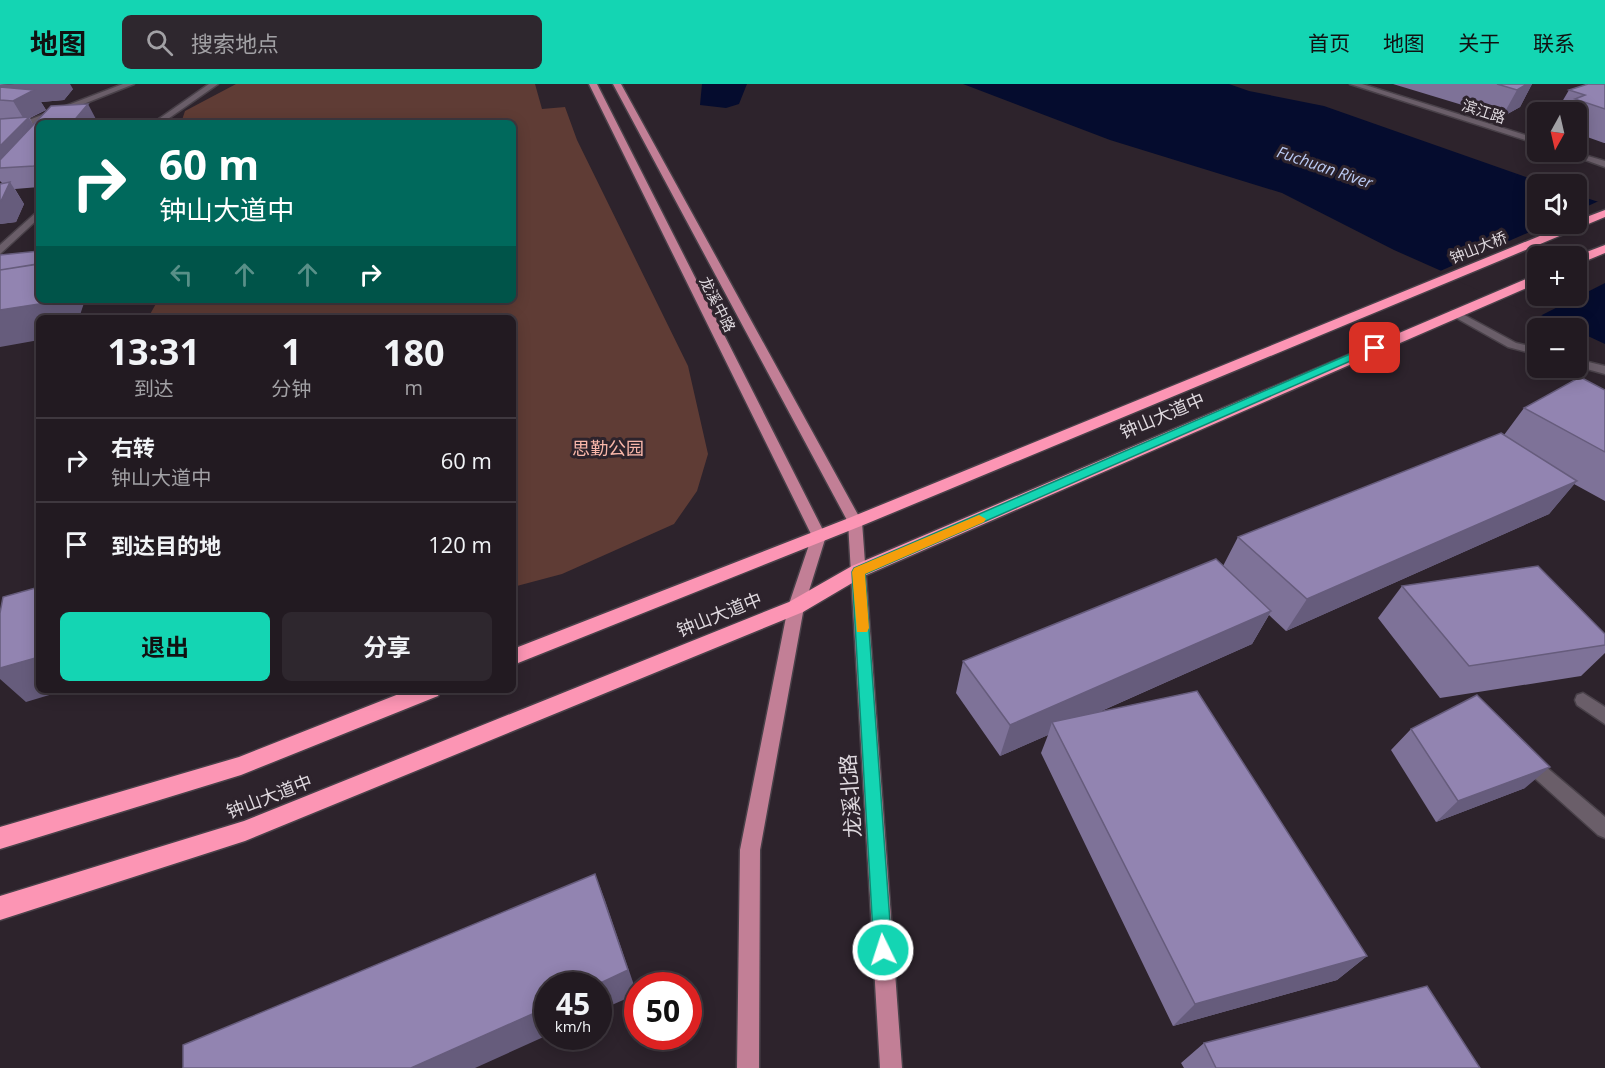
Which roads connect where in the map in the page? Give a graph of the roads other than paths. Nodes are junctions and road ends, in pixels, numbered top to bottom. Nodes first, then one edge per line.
1 (130, 84) edge
2 (214, 84) edge
3 (593, 84) edge
4 (617, 84) edge
5 (1354, 84) edge
6 (1605, 91) edge
7 (1572, 102) edge
8 (36, 120) edge
9 (36, 120) edge
10 (161, 120) edge
11 (0, 134) edge
12 (1527, 139) edge
13 (1587, 158) edge
14 (1605, 164) edge
15 (1605, 213) edge
16 (36, 216) edge
17 (1605, 249) edge
18 (0, 251) edge
19 (1587, 256) edge
20 (1527, 283) edge
21 (1397, 298) joint
22 (1447, 317) junction
23 (1527, 349) edge
24 (1587, 365) edge
25 (1605, 370) edge
26 (855, 522) junction
27 (819, 536) junction
28 (858, 572) junction
29 (796, 607) junction
30 (516, 656) edge
31 (424, 693) edge
32 (1583, 700) dead end
33 (1605, 717) edge
34 (1516, 752) edge
35 (1605, 829) edge
36 (0, 838) edge
37 (0, 908) edge
38 (748, 1068) edge
39 (891, 1068) edge

1 - 8 street
2 - 10 street
3 - 27 main road, 龙溪中路
4 - 26 main road, 龙溪中路
5 - 12 street, 滨江路
6 - 7 street
9 - 11 street
13 - 14 street
15 - 21 highway, 钟山大桥
16 - 18 street
17 - 19 highway
20 - 22 highway
21 - 26 highway, 钟山大道中
22 - 23 street
22 - 28 highway, 钟山大道中
24 - 25 street
26 - 27 highway, 钟山大道中
26 - 28 main road, 龙溪北路
27 - 29 main road
27 - 30 highway, 钟山大道中
28 - 29 highway, 钟山大道中
28 - 39 main road, 龙溪北路
29 - 37 highway, 钟山大道中
29 - 38 main road
31 - 36 highway
32 - 33 street
34 - 35 street

